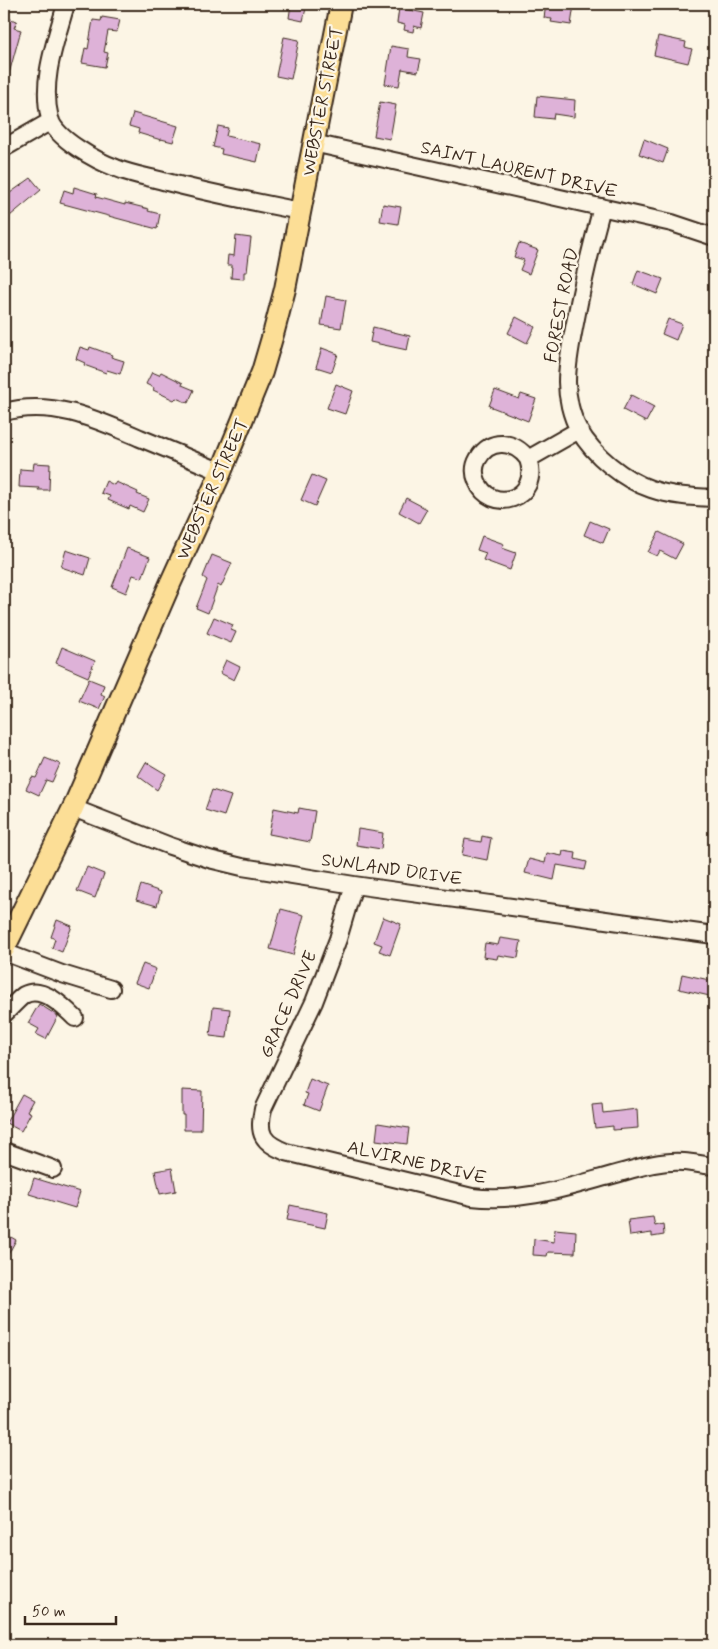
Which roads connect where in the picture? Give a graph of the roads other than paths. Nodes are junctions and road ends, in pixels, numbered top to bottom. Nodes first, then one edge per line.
1 (66, 4) edge
2 (341, 4) edge
3 (51, 121) junction
4 (313, 143) junction
5 (4, 148) edge
6 (602, 207) junction
7 (300, 211) junction
8 (714, 236) edge
9 (4, 412) edge
10 (579, 430) junction
11 (528, 459) dead end
12 (221, 472) junction
13 (714, 498) edge
14 (73, 808) junction
15 (354, 885) junction
16 (714, 935) edge
17 (4, 950) edge
18 (111, 988) dead end
19 (4, 1014) edge
20 (75, 1018) dead end
21 (263, 1138) joint
22 (4, 1151) edge
23 (714, 1166) edge
24 (54, 1169) dead end

1 - 3 street
2 - 4 main road, WEBSTER STREET
3 - 5 street
3 - 7 street
4 - 6 street, SAINT LAURENT DRIVE
4 - 7 main road, WEBSTER STREET
6 - 8 street, SAINT LAURENT DRIVE
6 - 10 street, FOREST ROAD
7 - 12 main road, WEBSTER STREET
9 - 12 street
10 - 11 street
10 - 13 street, FOREST ROAD
12 - 14 main road, WEBSTER STREET
14 - 15 street, SUNLAND DRIVE
14 - 17 main road, WEBSTER STREET
15 - 16 street, SUNLAND DRIVE
15 - 21 street, GRACE DRIVE
17 - 18 street
19 - 20 street
21 - 23 street, ALVIRNE DRIVE
22 - 24 street

